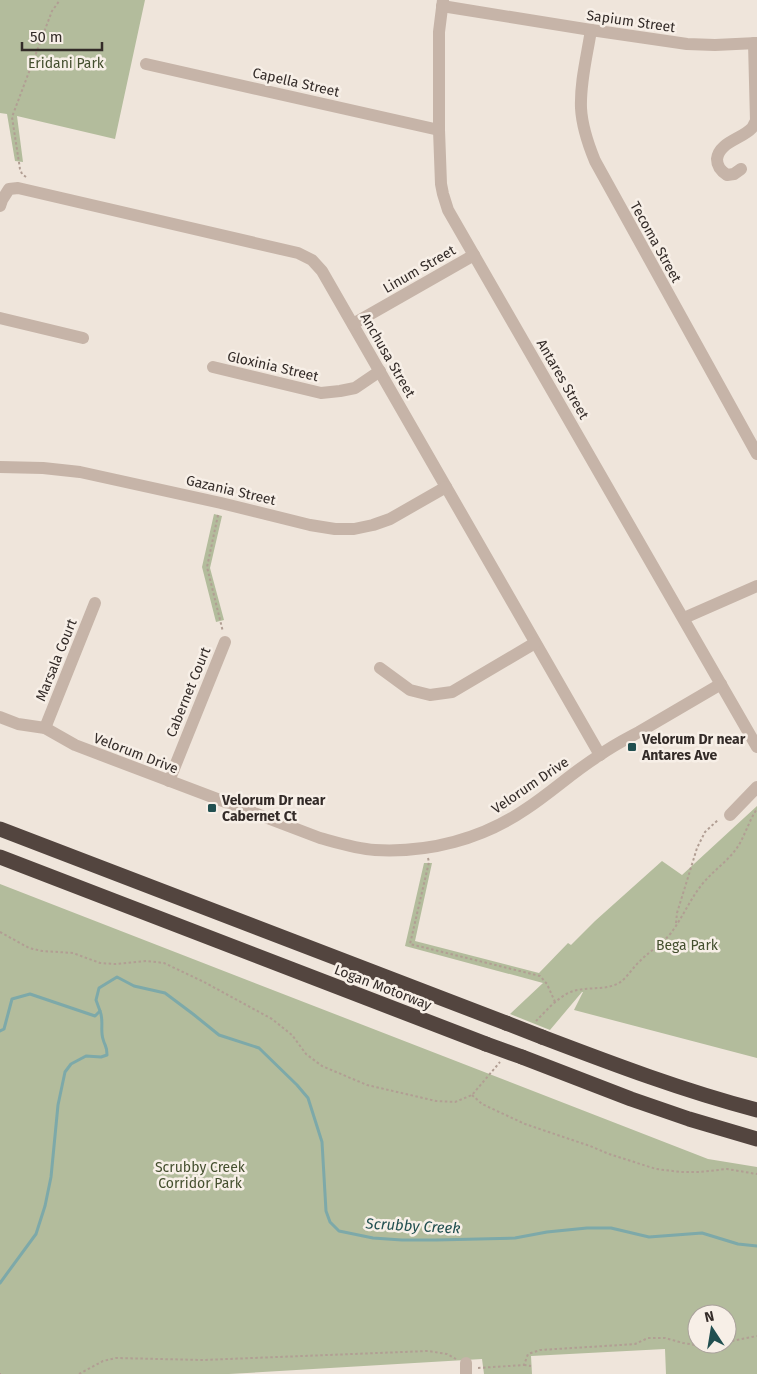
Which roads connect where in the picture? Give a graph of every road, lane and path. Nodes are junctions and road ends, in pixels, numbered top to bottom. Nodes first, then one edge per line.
1 (60, 0) edge
2 (442, 3) edge
3 (591, 30) junction
4 (756, 43) edge
5 (146, 64) dead end
6 (439, 130) junction
7 (741, 168) dead end
8 (26, 189) junction
9 (0, 206) edge
10 (474, 255) junction
11 (0, 318) edge
12 (353, 324) junction
13 (83, 338) dead end
14 (213, 367) dead end
15 (380, 371) junction
16 (757, 454) edge
17 (0, 467) edge
18 (446, 487) junction
19 (221, 503) junction
20 (757, 586) edge
21 (95, 603) dead end
22 (684, 618) junction
23 (224, 642) joint
24 (535, 643) junction
25 (380, 668) dead end
26 (721, 684) junction
27 (0, 717) edge
28 (45, 728) junction
29 (757, 747) edge
30 (600, 755) junction
31 (169, 781) junction
32 (757, 787) edge
33 (757, 809) edge
34 (730, 815) joint
35 (0, 829) edge
36 (428, 848) junction
37 (0, 857) edge
38 (676, 925) junction
39 (0, 932) edge
40 (556, 1003) junction
41 (546, 1011) dead end
42 (757, 1110) edge
43 (757, 1139) edge
44 (757, 1174) edge
45 (757, 1336) edge
46 (737, 1340) edge
47 (687, 1344) edge
48 (524, 1365) junction
49 (532, 1366) dead end
50 (470, 1369) edge
51 (79, 1374) edge

1 - 8 path
2 - 3 street, Sapium Street
2 - 6 street, Antares Street
3 - 4 street, Sapium Street
3 - 16 street, Tecoma Street
4 - 7 street
5 - 6 street, Capella Street
6 - 10 street, Antares Street
8 - 9 street
8 - 12 street, Anchusa Street
10 - 12 street, Linum Street
10 - 22 street, Antares Street
11 - 13 street
12 - 15 street, Anchusa Street
14 - 15 street, Gloxinia Street
15 - 18 street, Anchusa Street
17 - 19 street, Gazania Street
18 - 19 street, Gazania Street
18 - 24 street, Anchusa Street
19 - 23 path
20 - 22 street
21 - 28 street, Marsala Court
22 - 26 street, Antares Street
23 - 31 street, Cabernet Court
24 - 25 street
24 - 30 street, Anchusa Street
26 - 29 street, Antares Street
26 - 30 street, Velorum Drive
27 - 28 street, Velorum Drive
28 - 31 street, Velorum Drive
30 - 36 street, Velorum Drive
31 - 36 street, Velorum Drive
32 - 34 street
33 - 38 path
34 - 38 path
35 - 42 highway, Logan Motorway, bridge
36 - 40 path
37 - 43 highway, Logan Motorway, bridge
38 - 40 path
39 - 44 path
40 - 41 path
45 - 46 path
47 - 48 path
48 - 49 path
48 - 50 path
50 - 51 path

